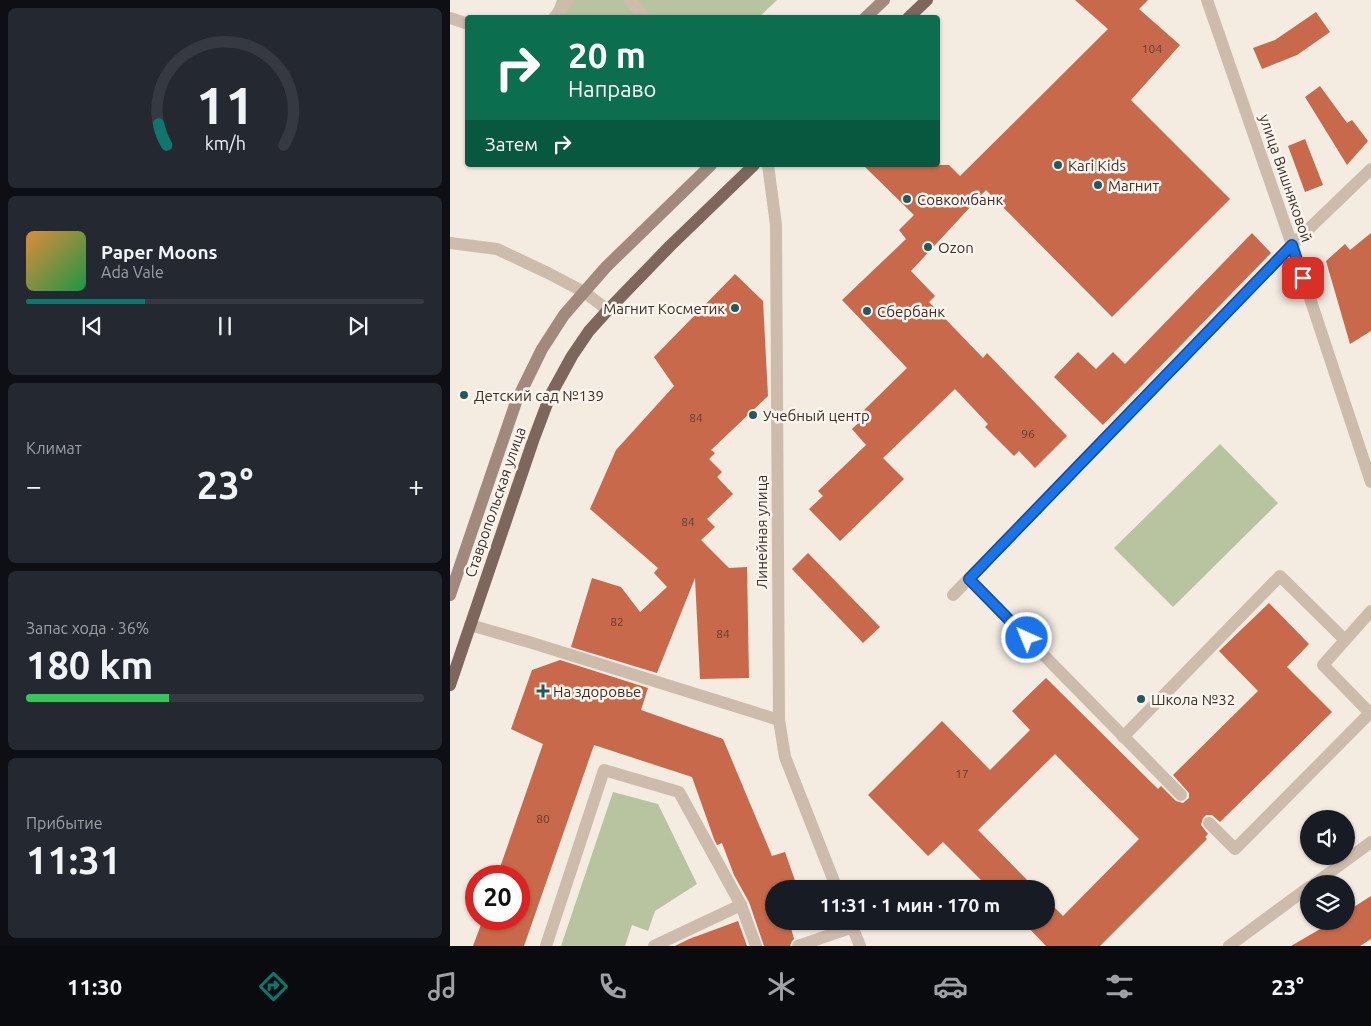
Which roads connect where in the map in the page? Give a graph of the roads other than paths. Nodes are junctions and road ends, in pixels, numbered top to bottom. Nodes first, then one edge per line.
1 (568, 0) edge
2 (630, 0) edge
3 (884, 0) edge
4 (927, 0) edge
5 (1207, 0) edge
6 (556, 15) edge
7 (642, 15) edge
8 (868, 15) edge
9 (911, 15) edge
10 (450, 18) edge
11 (465, 23) edge
12 (709, 167) edge
13 (752, 167) edge
14 (768, 167) edge
15 (1371, 169) edge
16 (450, 243) edge
17 (1292, 245) junction
18 (584, 292) junction
19 (608, 310) junction
20 (1371, 482) edge
21 (969, 579) junction
22 (450, 595) edge
23 (953, 595) dead end
24 (1371, 611) edge
25 (470, 625) junction
26 (1345, 640) junction
27 (450, 685) edge
28 (779, 720) junction
29 (1123, 737) junction
30 (1181, 795) dead end
31 (1209, 823) dead end
32 (1371, 842) edge
33 (1326, 875) edge
34 (833, 880) edge
35 (1300, 894) edge
36 (741, 905) junction
37 (837, 930) edge
38 (854, 930) edge
39 (546, 946) edge
40 (654, 946) edge
41 (756, 946) edge
42 (798, 946) edge
43 (860, 946) edge
44 (1229, 946) edge

1 - 6 street
2 - 7 street
3 - 8 main road
4 - 9 main road
5 - 17 street, улица Вишняковой
10 - 11 street
12 - 18 main road, Ставропольская улица
13 - 19 main road, Ставропольская улица
14 - 28 street, Линейная улица
15 - 17 street
16 - 18 street
17 - 20 street, улица Вишняковой
17 - 21 street
18 - 19 street
18 - 22 main road, Ставропольская улица
19 - 25 main road, Ставропольская улица
21 - 23 street
21 - 29 street
24 - 26 street
25 - 27 main road, Ставропольская улица
25 - 28 street
26 - 29 street
26 - 31 street
28 - 34 street, Линейная улица
29 - 30 street
32 - 33 street
35 - 44 street
36 - 39 street
36 - 40 street
36 - 41 street
37 - 42 street
38 - 43 street

